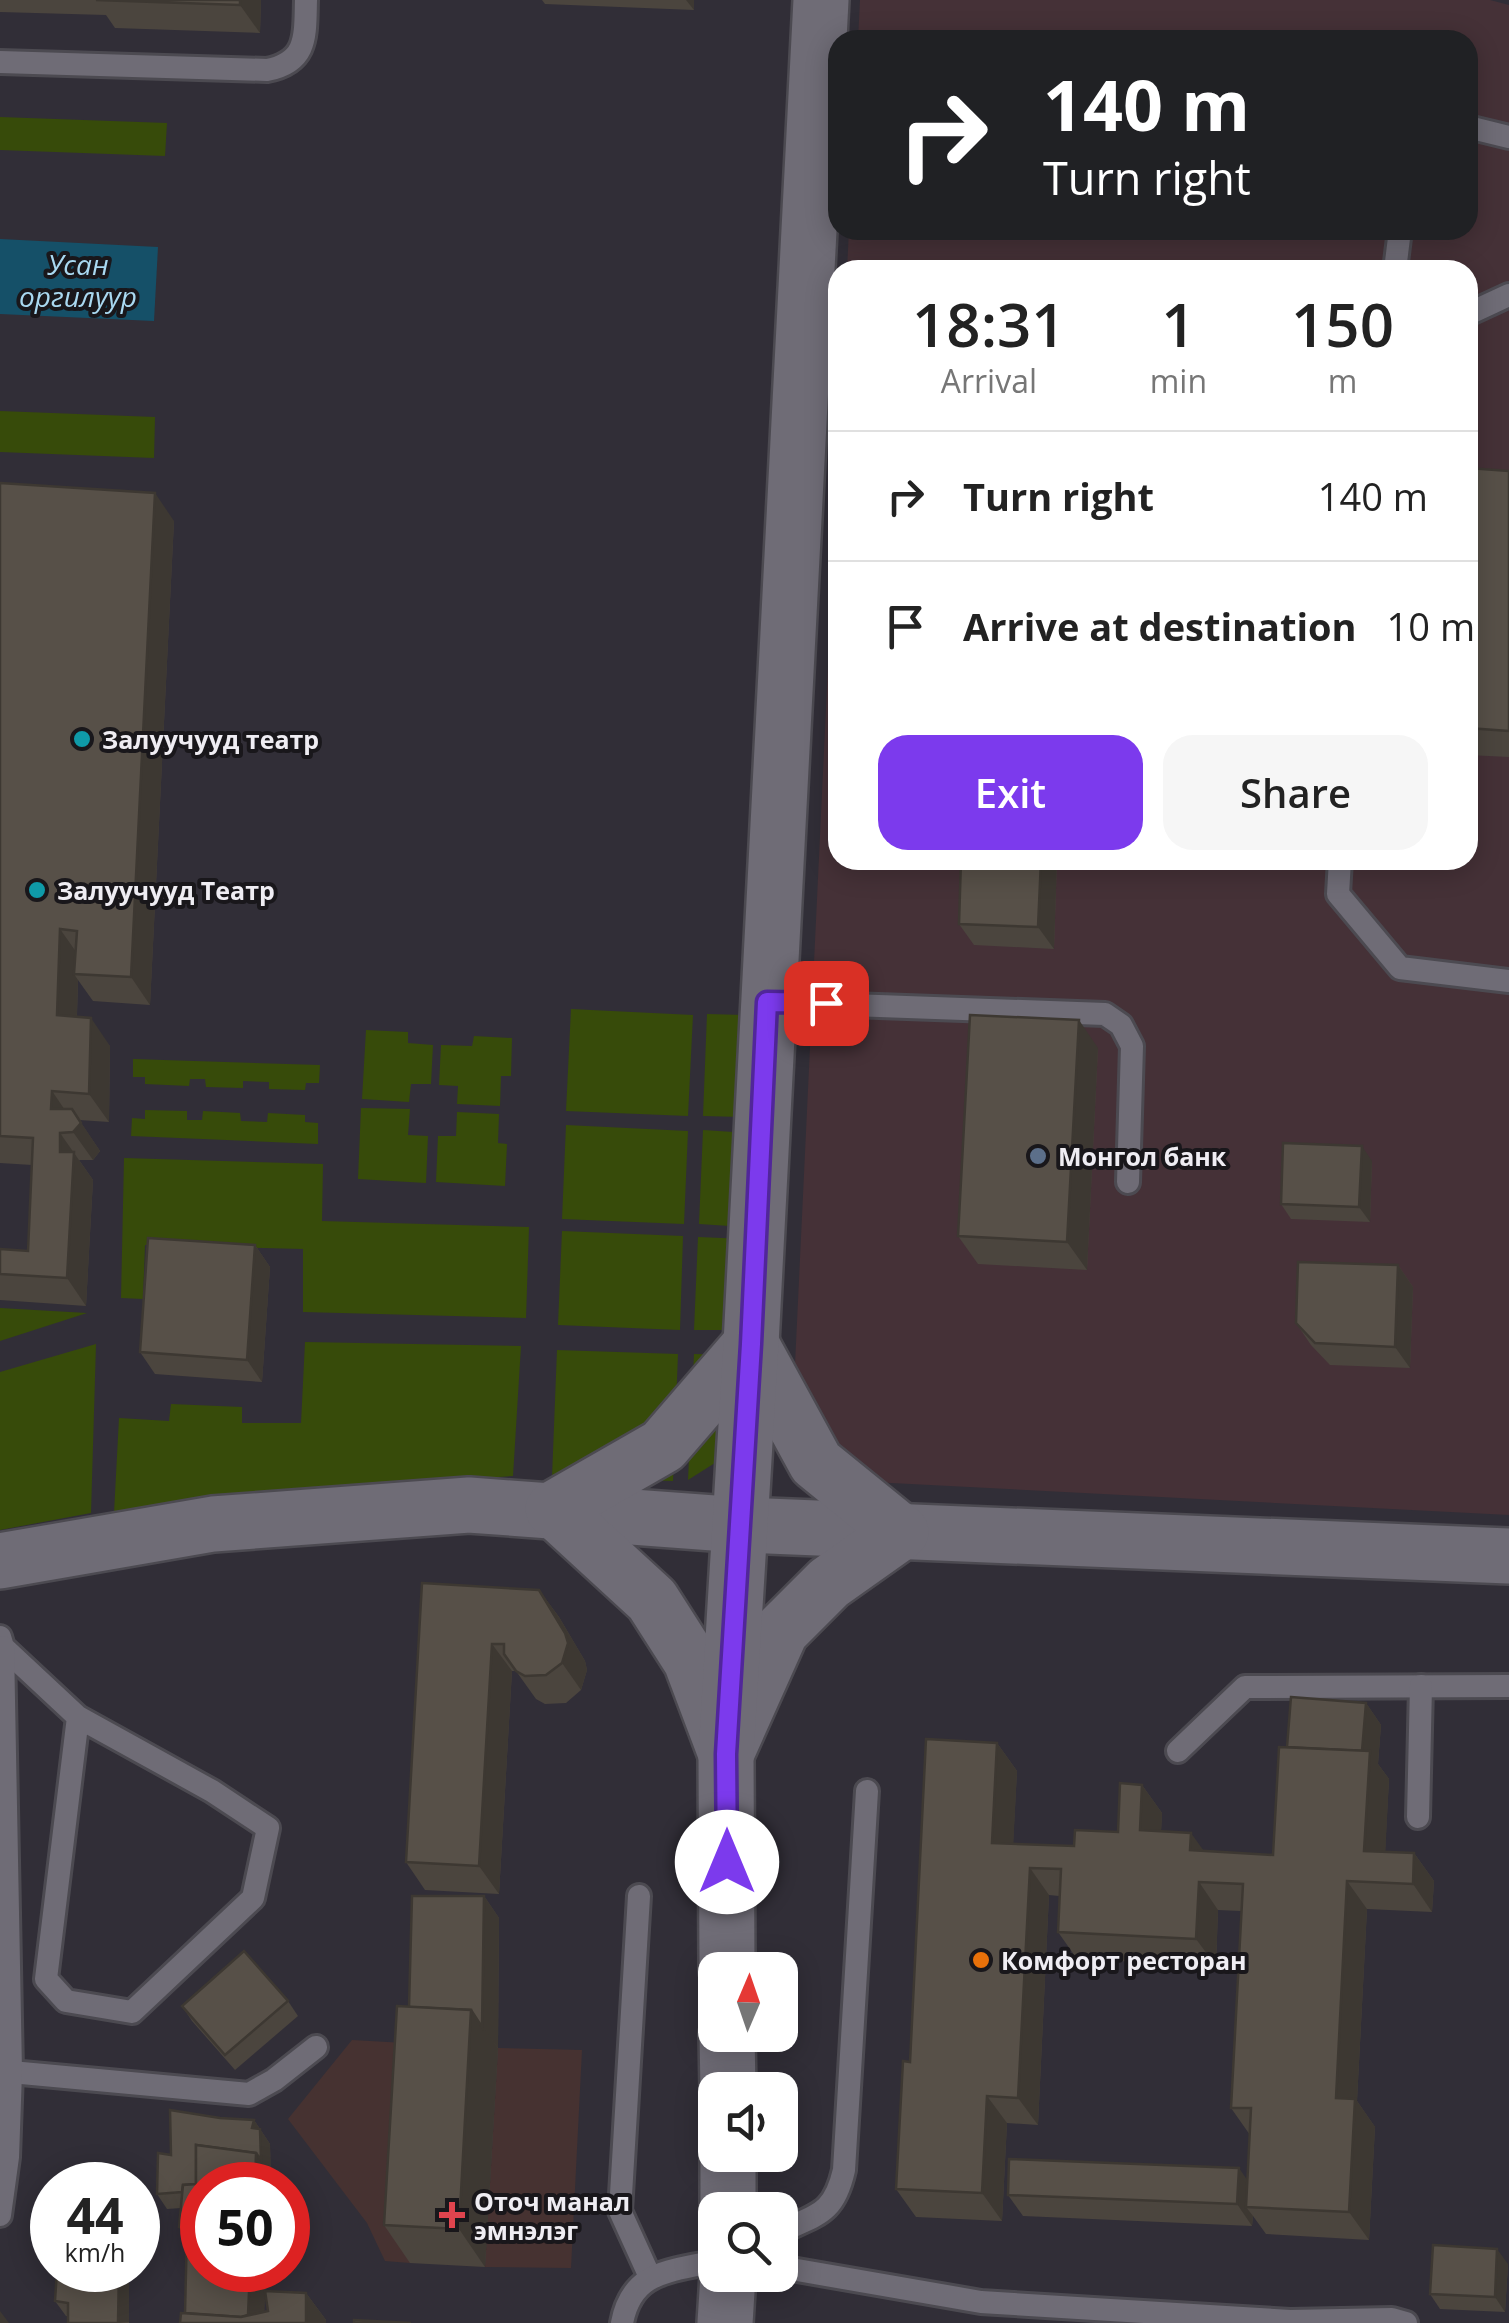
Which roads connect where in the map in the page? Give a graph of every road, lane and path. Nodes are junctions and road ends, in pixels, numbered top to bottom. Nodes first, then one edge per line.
1 (306, 0) edge
2 (820, 0) edge
3 (0, 62) edge
4 (1478, 129) edge
5 (1509, 137) edge
6 (1509, 296) edge
7 (1478, 310) edge
8 (1339, 870) edge
9 (1509, 981) edge
10 (767, 1002) junction
11 (1128, 1182) dead end
12 (751, 1344) junction
13 (553, 1509) junction
14 (740, 1525) junction
15 (901, 1532) junction
16 (1509, 1556) edge
17 (0, 1561) edge
18 (1, 1645) edge
19 (1421, 1686) junction
20 (1509, 1686) edge
21 (78, 1716) junction
22 (1178, 1752) dead end
23 (726, 1754) junction
24 (867, 1791) dead end
25 (1418, 1818) dead end
26 (639, 1896) dead end
27 (727, 1952) edge
28 (4, 1970) edge
29 (316, 2047) dead end
30 (11, 2072) junction
31 (0, 2215) edge
32 (798, 2224) edge
33 (698, 2265) edge
34 (798, 2270) edge
35 (650, 2278) junction
36 (727, 2292) edge
37 (981, 2313) edge
38 (1290, 2322) edge
39 (622, 2323) edge
40 (725, 2323) edge
41 (1406, 2323) edge

1 - 3 lane
2 - 10 main road
4 - 5 lane
6 - 7 lane
8 - 9 lane
10 - 11 lane
10 - 12 main road
12 - 13 main road
12 - 14 main road
12 - 15 main road
13 - 14 main road
13 - 17 main road
13 - 23 main road
14 - 15 main road
14 - 23 main road
15 - 16 main road
15 - 23 main road
18 - 21 lane
18 - 28 lane
19 - 20 lane
19 - 22 lane
19 - 25 lane
21 - 21 lane
23 - 27 main road
24 - 32 lane
26 - 35 lane
28 - 30 lane
29 - 30 lane
30 - 31 lane
33 - 35 lane
34 - 37 lane
35 - 39 lane
36 - 40 main road
37 - 38 lane
38 - 41 lane

